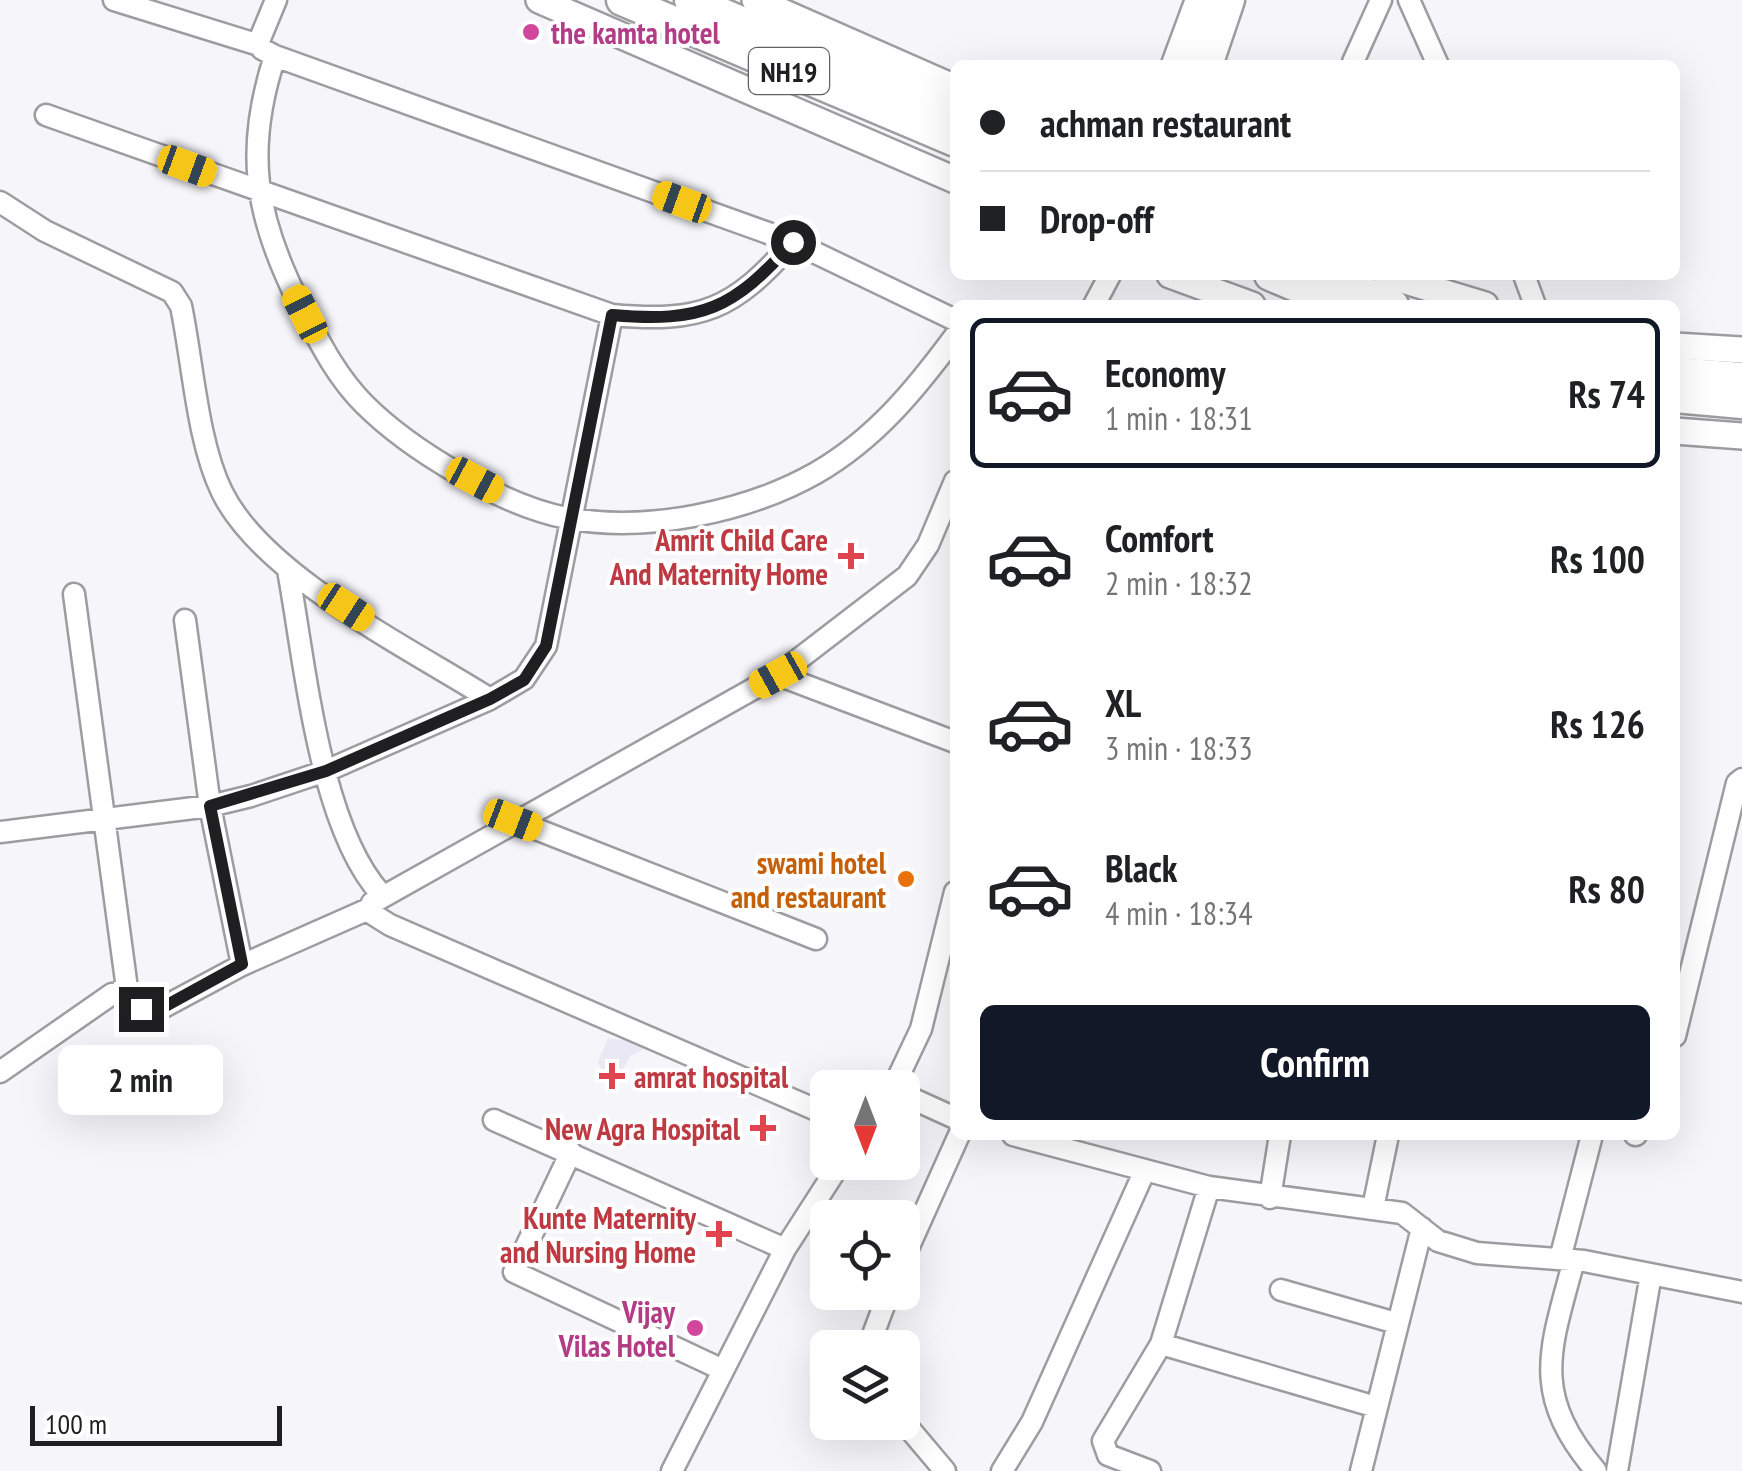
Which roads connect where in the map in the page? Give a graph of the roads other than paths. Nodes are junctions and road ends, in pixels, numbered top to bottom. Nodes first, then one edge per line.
1 (114, 0) edge
2 (276, 0) edge
3 (539, 0) edge
4 (622, 0) edge
5 (690, 0) edge
6 (755, 0) edge
7 (1201, 0) edge
8 (1229, 0) edge
9 (1381, 0) edge
10 (1409, 0) edge
11 (267, 50) junction
12 (1179, 60) edge
13 (1209, 60) edge
14 (1355, 60) edge
15 (1436, 60) edge
16 (950, 86) edge
17 (950, 112) edge
18 (46, 115) dead end
19 (950, 139) edge
20 (950, 178) edge
21 (258, 191) junction
22 (0, 202) edge
23 (793, 242) junction
24 (1199, 280) edge
25 (1282, 280) edge
26 (1336, 280) edge
27 (1402, 280) edge
28 (1241, 300) edge
29 (1329, 300) edge
30 (1382, 300) edge
31 (1468, 300) edge
32 (612, 315) junction
33 (950, 318) edge
34 (950, 342) edge
35 (1680, 346) edge
36 (1742, 350) edge
37 (1680, 374) edge
38 (1742, 378) edge
39 (1680, 397) edge
40 (1742, 403) edge
41 (1680, 430) edge
42 (1742, 436) edge
43 (950, 493) edge
44 (570, 518) junction
45 (288, 570) junction
46 (74, 594) dead end
47 (185, 620) dead end
48 (778, 675) junction
49 (490, 699) junction
50 (950, 740) edge
51 (326, 771) junction
52 (1742, 779) edge
53 (210, 806) junction
54 (106, 818) junction
55 (513, 820) junction
56 (0, 832) edge
57 (376, 901) junction
58 (950, 912) edge
59 (816, 939) dead end
60 (242, 964) junction
61 (1683, 972) edge
62 (128, 996) junction
63 (902, 1070) edge
64 (0, 1072) edge
65 (920, 1102) edge
66 (810, 1107) edge
67 (950, 1116) edge
68 (494, 1120) dead end
69 (957, 1140) edge
70 (1032, 1140) edge
71 (1099, 1140) edge
72 (1279, 1140) edge
73 (1387, 1140) edge
74 (1591, 1140) edge
75 (572, 1152) junction
76 (1094, 1156) junction
77 (1145, 1170) junction
78 (830, 1180) edge
79 (1209, 1186) junction
80 (1270, 1198) junction
81 (1373, 1208) junction
82 (920, 1222) edge
83 (1422, 1228) junction
84 (785, 1250) junction
85 (1567, 1260) junction
86 (1651, 1274) junction
87 (1281, 1290) dead end
88 (1742, 1292) edge
89 (1396, 1323) junction
90 (1161, 1344) junction
91 (723, 1370) junction
92 (1376, 1407) junction
93 (918, 1440) edge
94 (942, 1470) edge
95 (672, 1471) edge
96 (1002, 1471) edge
97 (1150, 1471) edge
98 (1361, 1471) edge
99 (1596, 1471) edge
100 (1617, 1471) edge

1 - 11 street
2 - 11 street
3 - 20 main road
4 - 19 highway, NH19
5 - 17 highway, NH19
6 - 16 main road
7 - 12 highway
8 - 13 highway
9 - 14 street
10 - 15 street
11 - 21 street
11 - 23 street
18 - 21 street
21 - 32 street
21 - 44 street
22 - 45 street
23 - 32 street
23 - 33 street
24 - 28 main road
25 - 29 highway
26 - 30 highway
27 - 31 main road
32 - 44 street
34 - 44 street
35 - 36 main road
37 - 38 highway
39 - 40 highway
41 - 42 main road
43 - 48 street
44 - 49 street
45 - 49 street
45 - 51 street
46 - 54 street
47 - 53 street
48 - 50 street
48 - 55 street
49 - 51 street
51 - 53 street
51 - 57 street
52 - 61 street
53 - 54 street
53 - 60 street
54 - 56 street
54 - 62 street
55 - 57 street
55 - 59 street
57 - 60 street
57 - 66 street
58 - 63 street
60 - 62 street
62 - 64 street
65 - 67 street
68 - 75 street
69 - 82 street
70 - 76 street
71 - 76 street
72 - 80 street
73 - 81 street
74 - 85 street
75 - 84 street
75 - 91 street
76 - 77 street
77 - 79 street
77 - 96 street
78 - 84 street
79 - 80 street
79 - 90 street
80 - 81 street
81 - 83 street
83 - 85 street
83 - 89 street
84 - 91 street
85 - 86 street
85 - 99 street
86 - 88 street
86 - 100 street
87 - 89 street
89 - 92 street
90 - 92 street
90 - 97 street
91 - 95 street
92 - 98 street
93 - 94 street

